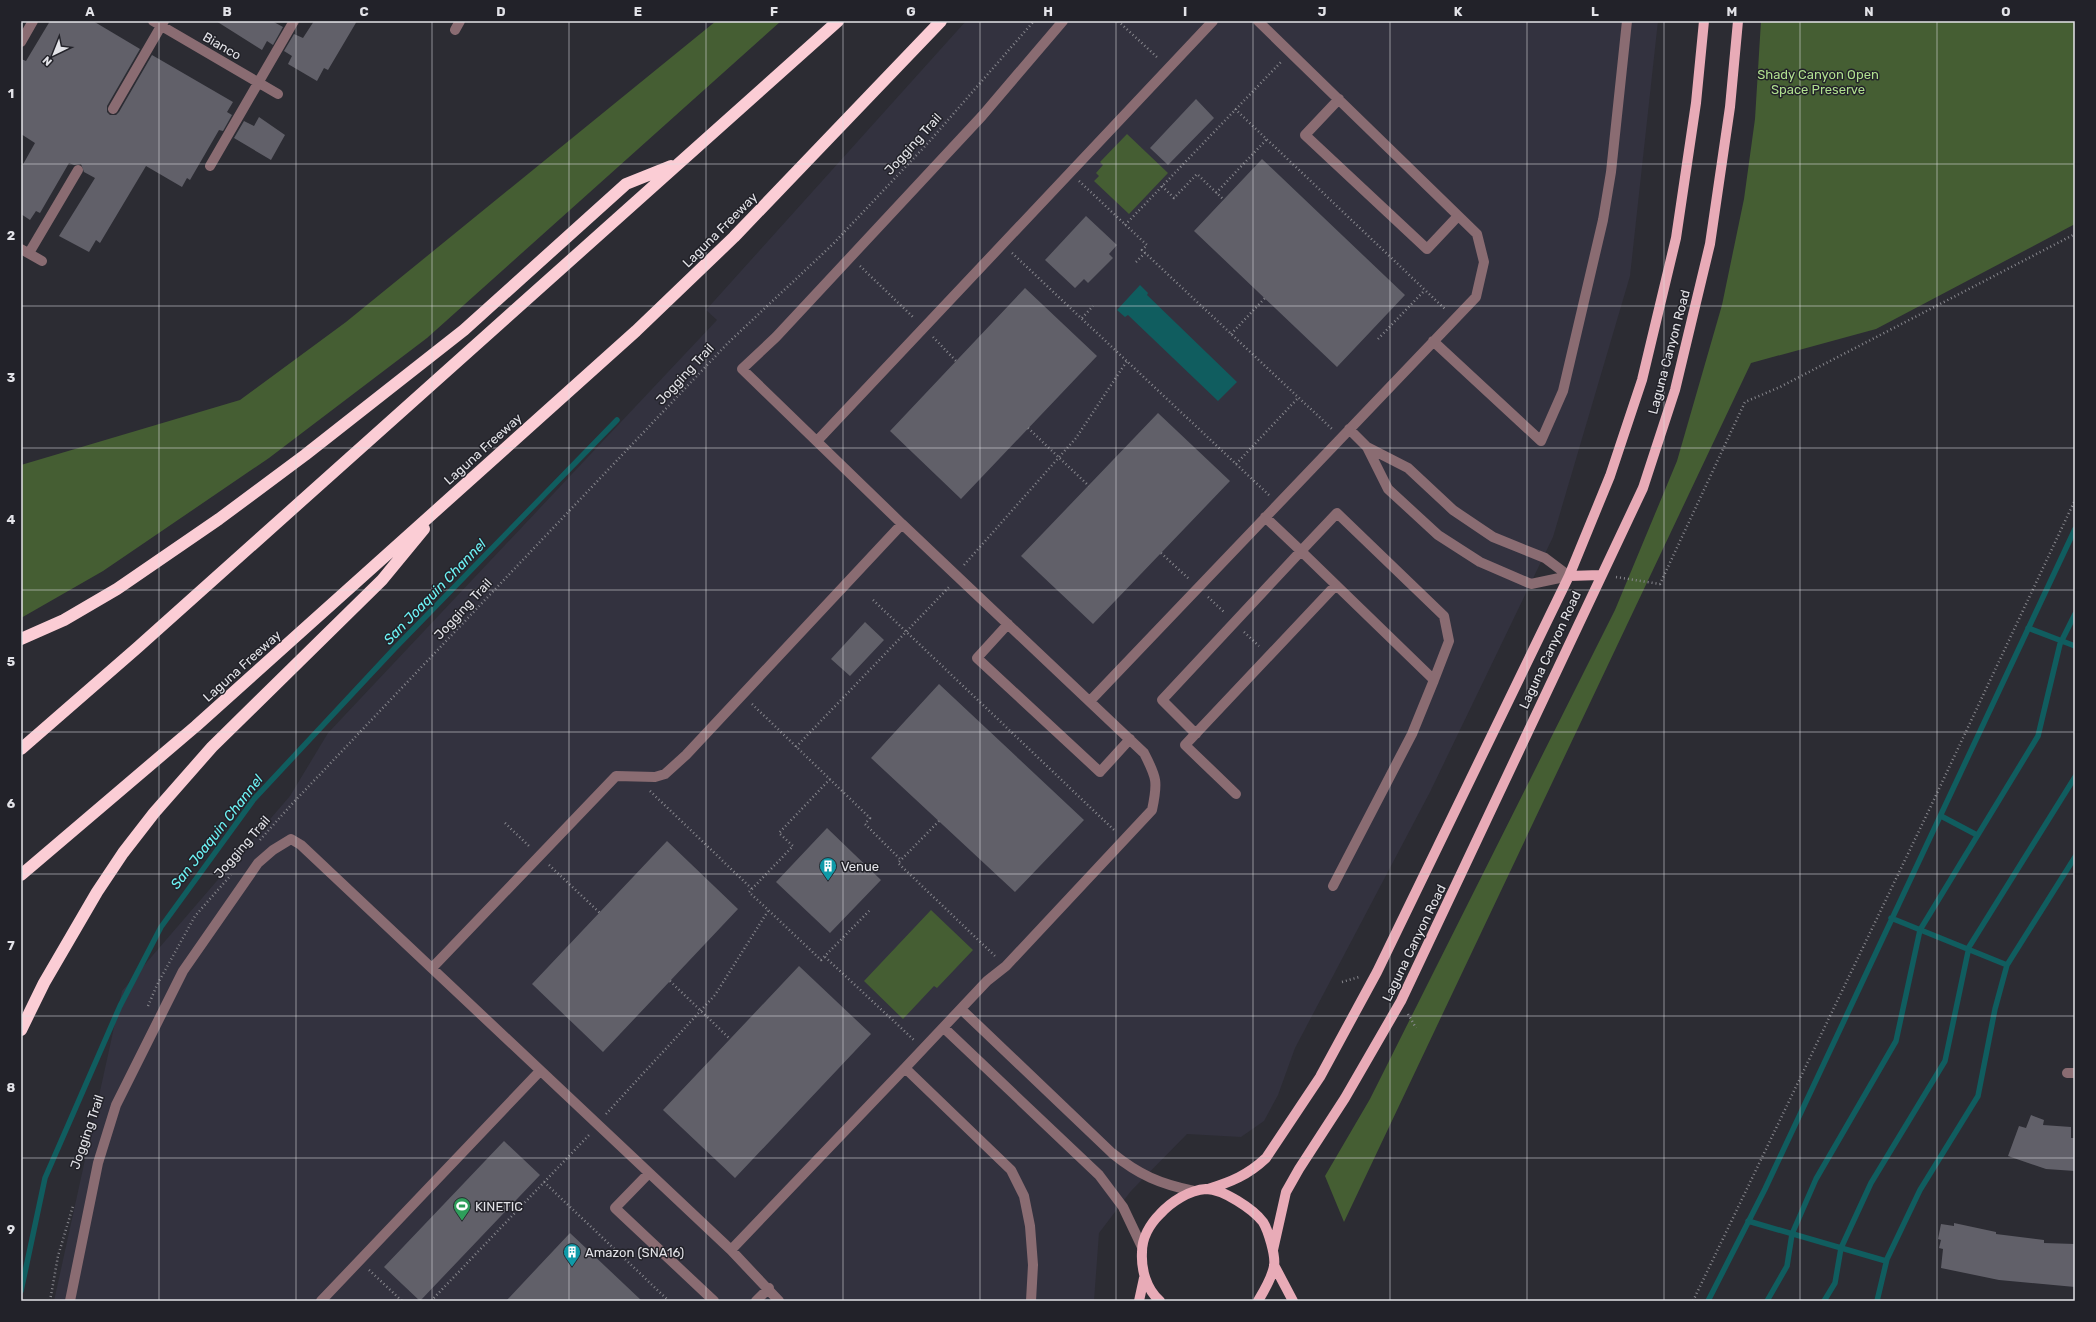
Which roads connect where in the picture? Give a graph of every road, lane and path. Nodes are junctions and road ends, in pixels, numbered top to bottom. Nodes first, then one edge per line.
1 (33, 21) edge
2 (294, 21) edge
3 (838, 21) edge
4 (941, 21) edge
5 (1034, 21) edge
6 (1063, 21) edge
7 (1118, 21) edge
8 (1213, 21) edge
9 (1258, 21) edge
10 (1626, 21) edge
11 (1704, 21) edge
12 (1738, 21) edge
13 (160, 23) edge
14 (21, 42) edge
15 (1291, 51) junction
16 (1171, 66) junction
17 (258, 83) junction
18 (278, 94) dead end
19 (1339, 98) junction
20 (113, 109) dead end
21 (1235, 109) junction
22 (1267, 139) junction
23 (679, 163) junction
24 (210, 166) dead end
25 (78, 170) dead end
26 (1070, 173) junction
27 (1162, 186) junction
28 (1216, 192) junction
29 (1223, 199) dead end
30 (1458, 216) junction
31 (1125, 225) junction
32 (2075, 234) edge
33 (1003, 244) junction
34 (25, 251) edge
35 (1144, 253) junction
36 (850, 257) junction
37 (42, 261) dead end
38 (1136, 262) dead end
39 (1426, 290) junction
40 (1265, 298) dead end
41 (1093, 306) dead end
42 (1082, 318) junction
43 (1455, 318) junction
44 (925, 328) junction
45 (1231, 334) junction
46 (1378, 339) dead end
47 (1433, 341) junction
48 (956, 361) dead end
49 (1126, 361) junction
50 (1298, 398) junction
51 (1028, 428) dead end
52 (1349, 429) junction
53 (1341, 438) junction
54 (818, 441) junction
55 (1367, 447) junction
56 (1058, 457) junction
57 (1236, 464) junction
58 (1089, 486) dead end
59 (448, 499) junction
60 (2075, 500) edge
61 (1278, 504) junction
62 (1265, 517) junction
63 (902, 524) junction
64 (1300, 551) junction
65 (1162, 553) dead end
66 (957, 575) junction
67 (1600, 575) junction
68 (1569, 576) junction
69 (1336, 586) junction
70 (1198, 588) junction
71 (873, 600) dead end
72 (1234, 622) junction
73 (1008, 624) junction
74 (906, 632) junction
75 (21, 639) edge
76 (1268, 655) junction
77 (1434, 680) junction
78 (742, 695) junction
79 (1090, 701) junction
80 (1196, 734) junction
81 (1130, 740) junction
82 (796, 746) junction
83 (21, 749) edge
84 (635, 777) junction
85 (830, 780) junction
86 (1236, 794) dead end
87 (939, 821) dead end
88 (505, 823) dead end
89 (1124, 840) junction
90 (256, 846) dead end
91 (540, 856) junction
92 (901, 860) junction
93 (235, 870) dead end
94 (21, 875) edge
95 (1333, 886) dead end
96 (752, 889) junction
97 (871, 909) dead end
98 (768, 911) junction
99 (600, 913) dead end
100 (825, 957) junction
101 (1006, 966) junction
102 (432, 968) junction
103 (670, 981) dead end
104 (148, 1007) dead end
105 (961, 1009) junction
106 (700, 1010) junction
107 (944, 1028) junction
108 (21, 1030) edge
109 (730, 1039) dead end
110 (924, 1049) junction
111 (905, 1068) junction
112 (540, 1071) junction
113 (597, 1125) junction
114 (649, 1172) junction
115 (544, 1182) junction
116 (1208, 1189) junction
117 (1194, 1191) junction
118 (74, 1203) dead end
119 (1142, 1247) junction
120 (731, 1250) junction
121 (1273, 1250) junction
122 (359, 1261) junction
123 (1274, 1265) junction
124 (1144, 1278) junction
125 (769, 1288) junction
126 (50, 1301) edge
127 (70, 1301) edge
128 (321, 1301) edge
129 (402, 1301) edge
130 (432, 1301) edge
131 (669, 1301) edge
132 (714, 1301) edge
133 (756, 1301) edge
134 (779, 1301) edge
135 (1031, 1301) edge
136 (1139, 1301) edge
137 (1160, 1301) edge
138 (1258, 1301) edge
139 (1293, 1301) edge
140 (1693, 1301) edge

1 - 14 street
2 - 17 street
3 - 23 highway
4 - 59 highway, Laguna Freeway
5 - 90 path, Jogging Trail
6 - 36 street
7 - 16 path
8 - 16 street
9 - 15 street
10 - 47 street
11 - 68 main road, Laguna Canyon Road
12 - 67 main road, Laguna Canyon Road
13 - 17 street, Bianco
13 - 20 street
15 - 19 street
15 - 21 path
16 - 26 street
17 - 18 street, Bianco
17 - 24 street
19 - 30 street
19 - 30 street
21 - 22 path
21 - 27 path
22 - 28 path
22 - 39 path
23 - 75 highway
23 - 83 highway
25 - 34 street
26 - 31 path
26 - 33 street
27 - 28 path
27 - 31 path
28 - 29 path
30 - 43 street
31 - 35 path
32 - 67 path
33 - 42 path
33 - 44 street
34 - 37 street
35 - 38 path
35 - 45 path
36 - 44 path
36 - 54 street
39 - 43 path
39 - 46 path
40 - 45 path
41 - 42 path
42 - 49 path
43 - 47 street
44 - 48 path
44 - 54 street
45 - 50 path
47 - 52 street
49 - 56 path
49 - 57 path
50 - 53 path
50 - 57 path
51 - 56 path
52 - 53 street
52 - 55 street
53 - 61 street
54 - 63 street
55 - 68 street
55 - 68 street
56 - 58 path
56 - 66 path
57 - 61 path
59 - 94 highway, Laguna Freeway
59 - 108 highway
60 - 140 path
61 - 62 street
62 - 64 street
62 - 70 street
63 - 66 street
63 - 78 street
64 - 69 street
64 - 72 street
64 - 77 street
65 - 70 path
66 - 73 street
66 - 74 path
67 - 68 main road
67 - 121 main road, Laguna Canyon Road
68 - 116 main road, Laguna Canyon Road
69 - 76 street
69 - 77 street
70 - 72 path
70 - 79 street
71 - 74 path
72 - 76 path
72 - 80 street
73 - 79 street
73 - 81 street
74 - 82 path
74 - 89 path
76 - 80 street
77 - 95 street
78 - 82 path
78 - 84 street
79 - 81 street
80 - 86 street
81 - 89 street
82 - 85 path
84 - 91 street
84 - 96 path
85 - 92 path
85 - 96 path
87 - 92 path
88 - 91 path
89 - 101 street
91 - 99 path
91 - 102 street
92 - 101 path
93 - 104 path, Jogging Trail
96 - 98 path
97 - 100 path
98 - 100 path
98 - 106 path
100 - 110 path
101 - 105 street
102 - 112 street
102 - 127 street
103 - 106 path
105 - 107 street
105 - 117 street
106 - 109 path
106 - 113 path
107 - 110 street
107 - 119 street
110 - 111 street
111 - 120 street
111 - 135 street
112 - 113 street
112 - 122 street
113 - 114 street
113 - 115 path
114 - 120 street
114 - 132 street
115 - 130 path
115 - 131 path
116 - 117 main road, Laguna Canyon Road
116 - 121 main road
117 - 119 main road
118 - 126 path
119 - 124 main road
120 - 125 street
121 - 123 main road
122 - 128 street
122 - 129 path
123 - 138 main road
123 - 139 main road
124 - 136 main road
124 - 137 main road
125 - 133 street
125 - 134 street

